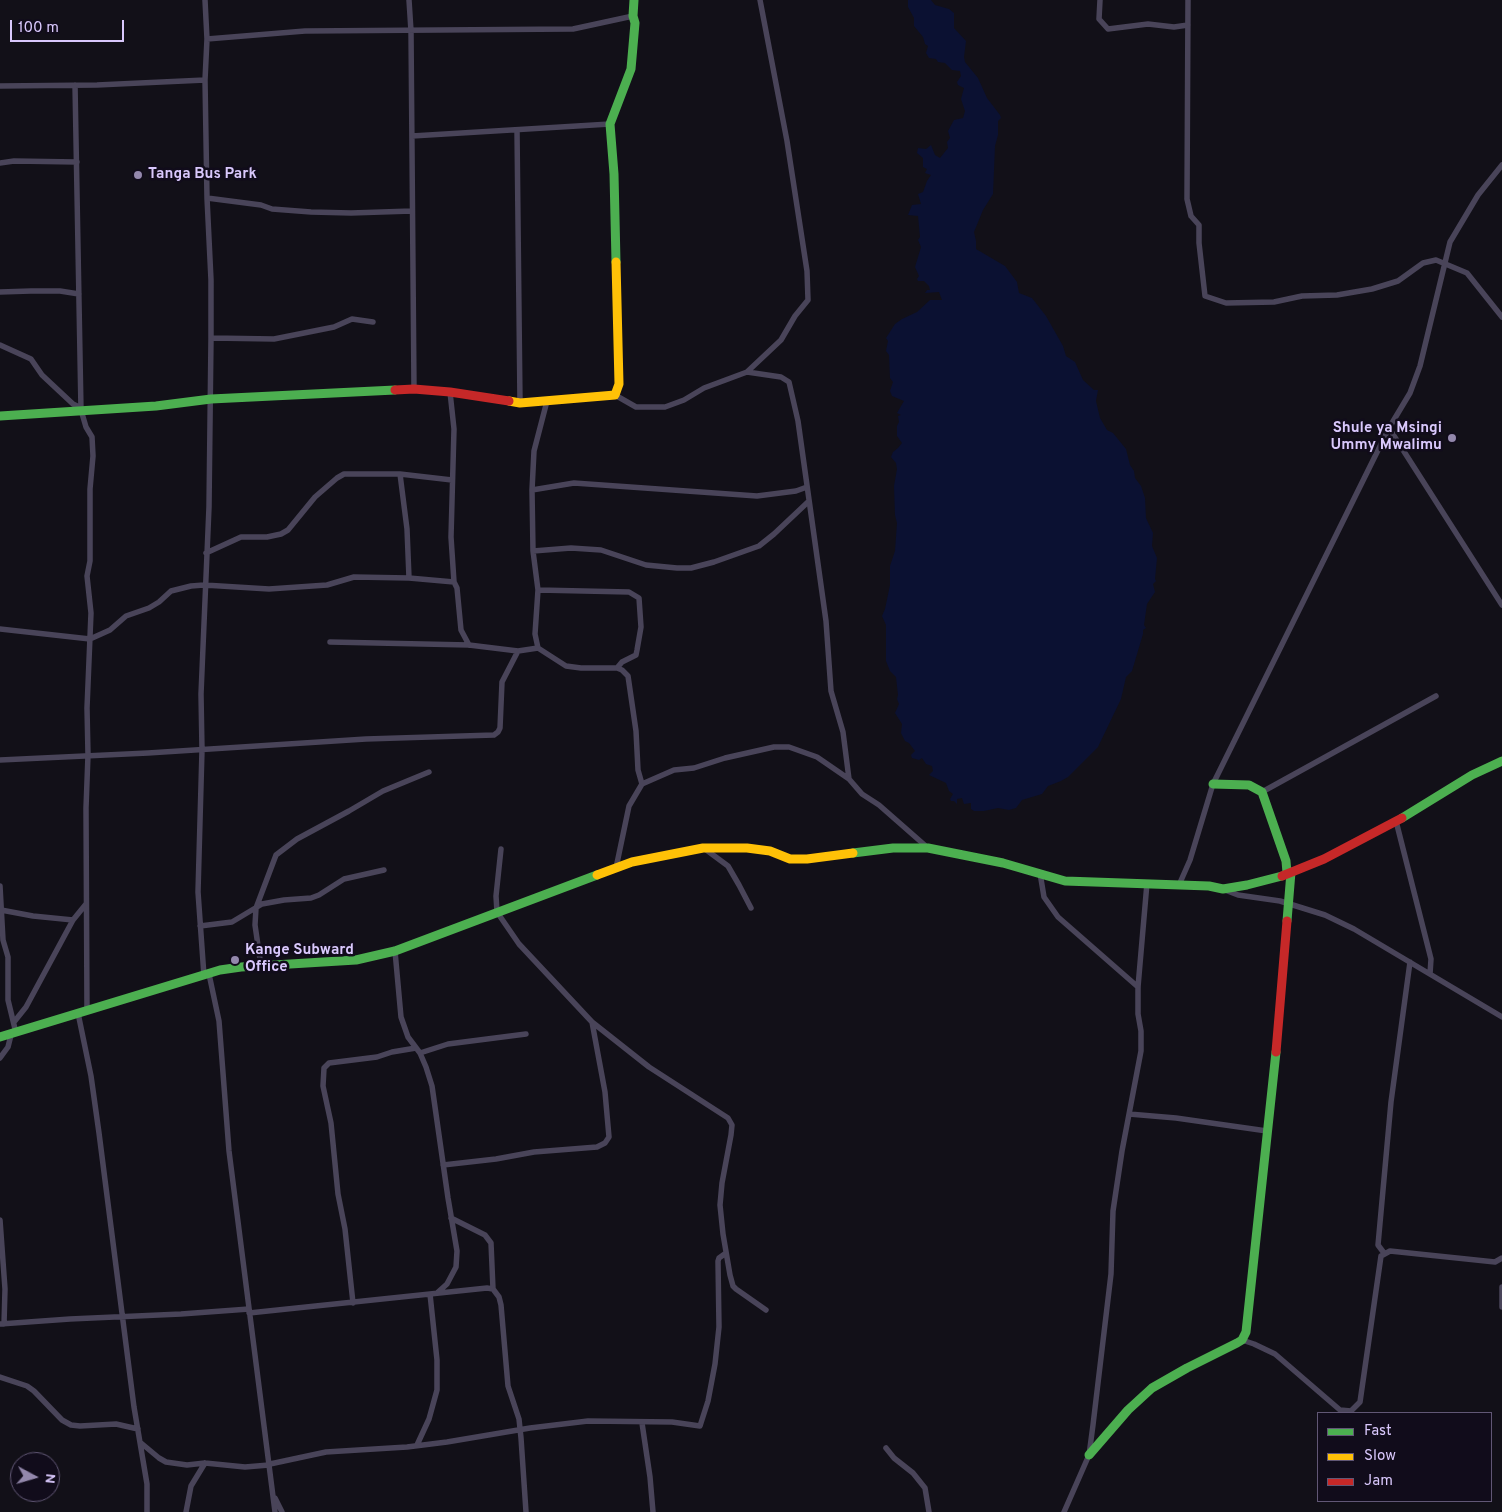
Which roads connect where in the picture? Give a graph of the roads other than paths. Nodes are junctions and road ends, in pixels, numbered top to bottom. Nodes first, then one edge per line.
1 (205, 0) edge
2 (408, 0) edge
3 (634, 0) edge
4 (760, 0) edge
5 (1100, 0) edge
6 (1188, 0) edge
7 (633, 16) junction
8 (1188, 24) junction
9 (410, 31) junction
10 (207, 39) junction
11 (205, 80) junction
12 (75, 85) junction
13 (0, 86) edge
14 (610, 124) junction
15 (517, 130) junction
16 (412, 136) junction
17 (77, 162) junction
18 (0, 163) edge
19 (1502, 165) edge
20 (207, 198) junction
21 (412, 211) junction
22 (1445, 263) junction
23 (0, 292) edge
24 (79, 294) junction
25 (1502, 317) edge
26 (373, 322) dead end
27 (211, 338) junction
28 (0, 345) edge
29 (747, 372) junction
30 (414, 389) junction
31 (450, 392) junction
32 (615, 395) junction
33 (211, 398) junction
34 (547, 401) junction
35 (520, 403) junction
36 (81, 409) junction
37 (0, 416) edge
38 (1388, 428) junction
39 (400, 474) junction
40 (452, 480) junction
41 (807, 487) junction
42 (532, 490) junction
43 (809, 501) junction
44 (533, 551) junction
45 (206, 553) junction
46 (409, 578) junction
47 (454, 582) junction
48 (204, 584) junction
49 (538, 590) junction
50 (1502, 605) edge
51 (0, 629) edge
52 (90, 639) junction
53 (330, 642) dead end
54 (469, 645) junction
55 (538, 648) junction
56 (518, 651) junction
57 (617, 668) junction
58 (1436, 696) dead end
59 (202, 750) junction
60 (88, 756) junction
61 (0, 760) edge
62 (1502, 760) edge
63 (429, 772) dead end
64 (849, 779) junction
65 (642, 784) junction
66 (1213, 784) junction
67 (1262, 792) junction
68 (1396, 821) junction
69 (703, 848) junction
70 (928, 848) junction
71 (501, 849) dead end
72 (616, 868) junction
73 (384, 870) dead end
74 (1291, 872) junction
75 (1040, 873) junction
76 (1147, 883) junction
77 (1179, 885) junction
78 (0, 886) edge
79 (1223, 889) junction
80 (86, 904) junction
81 (1289, 904) junction
82 (256, 908) junction
83 (751, 908) dead end
84 (1, 910) edge
85 (497, 912) junction
86 (73, 920) junction
87 (200, 926) junction
88 (395, 952) junction
89 (1410, 962) junction
90 (261, 966) junction
91 (1430, 974) junction
92 (207, 975) junction
93 (1138, 987) junction
94 (82, 1012) junction
95 (1502, 1017) edge
96 (14, 1022) junction
97 (592, 1022) junction
98 (13, 1034) junction
99 (526, 1034) dead end
100 (0, 1037) edge
101 (418, 1051) junction
102 (0, 1058) edge
103 (1129, 1114) junction
104 (1268, 1131) junction
105 (443, 1165) junction
106 (451, 1218) junction
107 (0, 1220) edge
108 (726, 1253) junction
109 (1384, 1253) junction
110 (1502, 1258) edge
111 (1502, 1286) edge
112 (493, 1289) junction
113 (437, 1293) junction
114 (430, 1294) junction
115 (352, 1303) junction
116 (1502, 1307) edge
117 (766, 1310) dead end
118 (249, 1311) junction
119 (122, 1316) junction
120 (2, 1324) edge
121 (1242, 1340) junction
122 (0, 1377) edge
123 (642, 1423) junction
124 (138, 1429) junction
125 (520, 1430) junction
126 (141, 1443) junction
127 (417, 1446) junction
128 (886, 1448) dead end
129 (1088, 1455) junction
130 (205, 1462) junction
131 (269, 1464) junction
132 (273, 1493) junction
133 (147, 1512) edge
134 (186, 1512) edge
135 (274, 1512) edge
136 (282, 1512) edge
137 (526, 1512) edge
138 (653, 1512) edge
139 (929, 1512) edge
140 (1064, 1512) edge

1 - 10 street
2 - 9 street
3 - 7 street
4 - 29 street
5 - 8 street
6 - 8 street
7 - 9 street
7 - 14 street
8 - 22 street
9 - 10 street
9 - 16 street
10 - 11 street
11 - 12 street
11 - 20 street
12 - 13 street
12 - 17 street
14 - 15 street
14 - 32 street
15 - 16 street
15 - 35 street
16 - 21 street
17 - 18 street
17 - 24 street
19 - 22 street
20 - 21 street
20 - 27 street
21 - 30 street
22 - 25 street
22 - 38 street
23 - 24 street
24 - 36 street
26 - 27 street
27 - 33 street
28 - 36 street
29 - 32 street
29 - 41 street
30 - 31 street
30 - 33 street
31 - 35 street
31 - 40 street
32 - 34 street
33 - 36 street
33 - 45 street
34 - 35 street
34 - 42 street
36 - 37 street
36 - 52 street
38 - 50 street
38 - 66 street
39 - 40 street
39 - 45 street
39 - 46 street
40 - 47 street
41 - 42 street
41 - 43 street
42 - 44 street
43 - 44 street
43 - 64 street
44 - 49 street
45 - 48 street
46 - 47 street
46 - 48 street
47 - 54 street
48 - 52 street
48 - 59 street
49 - 55 street
49 - 57 street
51 - 52 street
52 - 60 street
53 - 54 street
54 - 56 street
55 - 56 street
55 - 57 street
56 - 59 street
57 - 65 street
58 - 67 street
59 - 60 street
59 - 87 street
60 - 61 street
60 - 80 street
62 - 68 street
63 - 82 street
64 - 65 street
64 - 70 street
65 - 72 street
66 - 67 street
66 - 77 street
67 - 74 street
68 - 74 street
68 - 91 street
69 - 70 street
69 - 72 street
69 - 83 street
70 - 75 street
71 - 85 street
72 - 85 street
73 - 82 street
74 - 79 street
74 - 81 street
75 - 76 street
75 - 93 street
76 - 77 street
76 - 93 street
77 - 79 street
78 - 84 street
79 - 81 street
80 - 86 street
80 - 94 street
81 - 89 street
81 - 104 street
82 - 87 street
82 - 90 street
84 - 86 street
84 - 96 street
85 - 88 street
85 - 97 street
86 - 96 street
87 - 92 street
88 - 90 street
88 - 101 street
89 - 91 street
89 - 109 street
90 - 92 street
91 - 95 street
92 - 94 street
92 - 118 street
93 - 103 street
94 - 98 street
94 - 119 street
96 - 98 street
97 - 105 street
97 - 108 street
98 - 100 street
98 - 102 street
99 - 101 street
101 - 105 street
101 - 115 street
103 - 104 street
103 - 129 street
104 - 121 street
105 - 106 street
106 - 112 street
106 - 113 street
107 - 120 street
108 - 117 street
108 - 123 street
109 - 110 street
109 - 121 street
111 - 116 street
112 - 113 street
112 - 125 street
113 - 114 street
114 - 115 street
114 - 127 street
115 - 118 street
118 - 119 street
118 - 131 street
119 - 120 street
119 - 124 street
121 - 129 street
122 - 124 street
123 - 125 street
123 - 138 street
124 - 126 street
125 - 127 street
125 - 137 street
126 - 130 street
126 - 133 street
127 - 131 street
128 - 139 street
129 - 140 street
130 - 131 street
130 - 134 street
131 - 132 street
132 - 135 street
132 - 136 street

